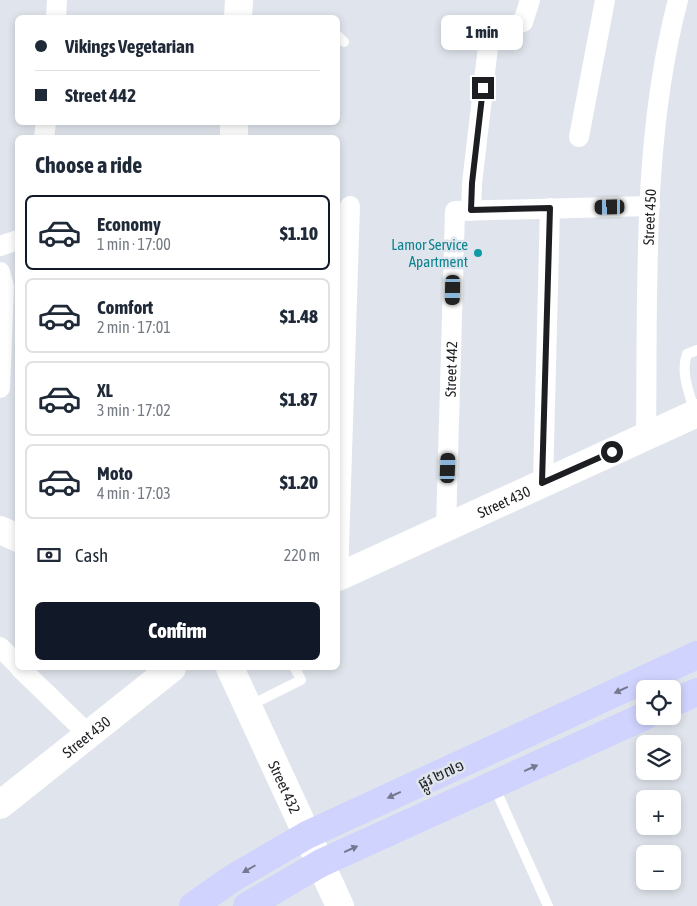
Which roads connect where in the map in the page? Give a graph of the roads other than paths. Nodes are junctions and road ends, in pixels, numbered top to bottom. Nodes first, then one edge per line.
1 (57, 0) edge
2 (239, 0) edge
3 (530, 0) edge
4 (605, 0) edge
5 (678, 0) edge
6 (56, 15) edge
7 (238, 15) edge
8 (579, 137) dead end
9 (350, 206) dead end
10 (650, 206) junction
11 (550, 208) junction
12 (463, 211) junction
13 (15, 241) edge
14 (0, 246) edge
15 (0, 272) edge
16 (697, 350) edge
17 (0, 388) edge
18 (696, 413) edge
19 (646, 436) junction
20 (542, 483) junction
21 (340, 515) edge
22 (446, 527) junction
23 (0, 530) edge
24 (15, 537) edge
25 (340, 576) edge
26 (0, 648) edge
27 (697, 655) edge
28 (15, 662) edge
29 (22, 670) edge
30 (169, 670) edge
31 (231, 670) edge
32 (296, 670) edge
33 (697, 692) edge
34 (681, 699) edge
35 (248, 706) junction
36 (636, 720) edge
37 (88, 734) junction
38 (494, 784) junction
39 (0, 805) edge
40 (308, 836) junction
41 (321, 863) junction
42 (193, 906) edge
43 (247, 906) edge
44 (340, 906) edge
45 (548, 906) edge

1 - 6 street
2 - 7 street
3 - 12 street, Street 442
4 - 8 street
5 - 10 street, Street 450
9 - 21 street
10 - 11 street
10 - 19 street, Street 450
11 - 12 street
11 - 20 street
12 - 22 street, Street 442
13 - 14 street
15 - 17 street
16 - 18 lane
18 - 19 street, Street 430
19 - 20 street, Street 430
20 - 22 street, Street 430
22 - 25 street, Street 430
23 - 24 street
26 - 28 street
27 -> 40 main road, ផ្លូវ ២៧១
29 - 37 street
30 - 37 street, Street 430
31 - 35 street, Street 432
32 - 35 lane
33 - 34 main road
35 - 40 street, Street 432
38 -> 36 main road, ផ្លូវ ២៧១
37 - 39 street, Street 430
41 -> 38 main road, ផ្លូវ ២៧១
38 - 45 lane
40 - 41 street, Street 432
40 -> 42 main road, ផ្លូវ ២៧១
41 - 43 main road, ផ្លូវ ២៧១
41 - 44 street, Street 432

